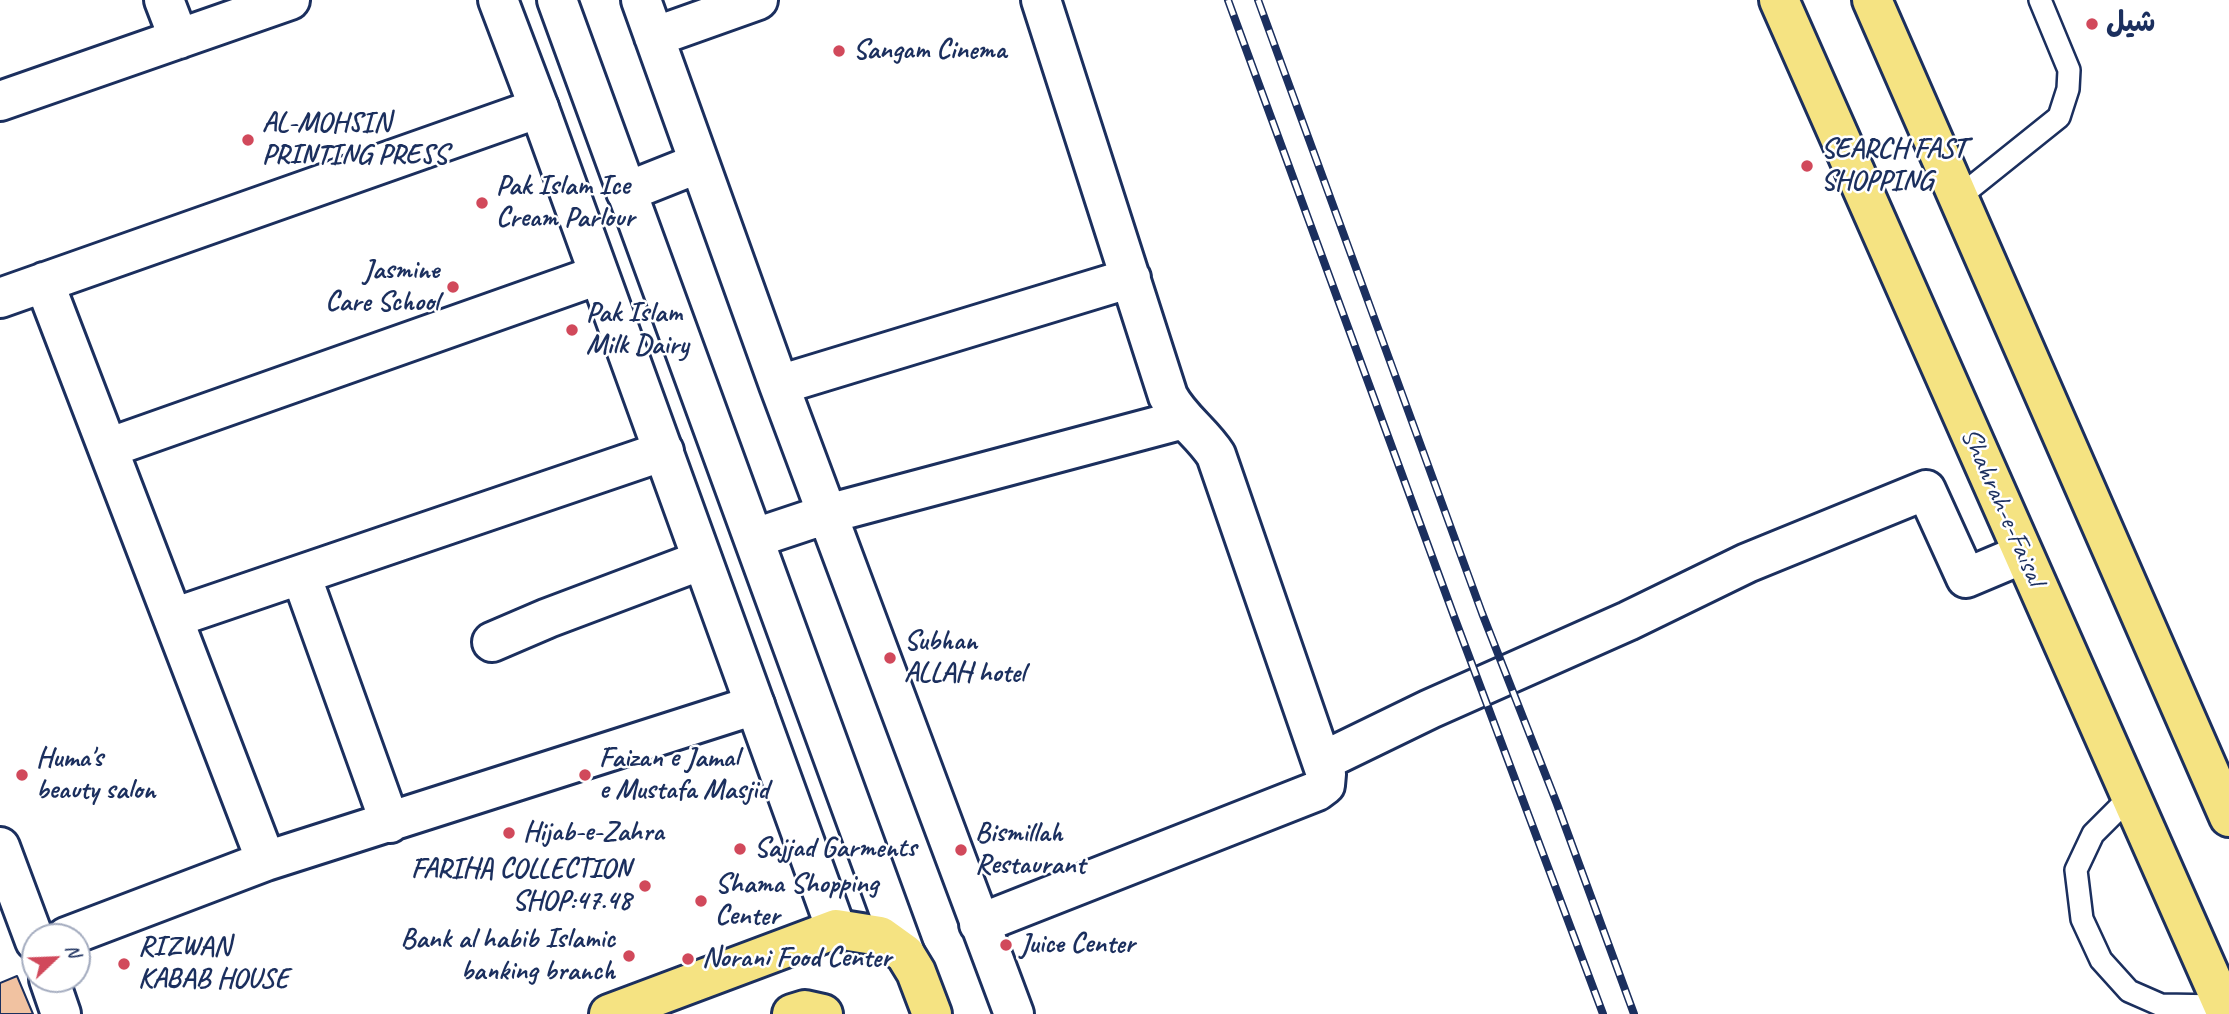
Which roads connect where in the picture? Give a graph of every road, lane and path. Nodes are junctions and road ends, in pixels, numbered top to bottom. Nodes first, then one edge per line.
1 (164, 0) edge
2 (290, 0) edge
3 (498, 0) edge
4 (557, 0) edge
5 (641, 0) edge
6 (758, 0) edge
7 (1041, 0) edge
8 (1779, 0) edge
9 (1872, 0) edge
10 (2040, 0) edge
11 (654, 37) junction
12 (179, 39) junction
13 (0, 102) edge
14 (539, 108) junction
15 (699, 163) junction
16 (626, 192) junction
17 (1958, 198) junction
18 (598, 275) junction
19 (1131, 278) junction
20 (44, 282) junction
21 (0, 299) edge
22 (779, 385) junction
23 (1184, 419) junction
24 (108, 448) junction
25 (663, 451) junction
26 (827, 514) junction
27 (755, 538) junction
28 (2023, 554) junction
29 (702, 561) junction
30 (302, 575) junction
31 (173, 618) junction
32 (492, 642) dead end
33 (755, 705) junction
34 (1324, 761) junction
35 (2130, 797) junction
36 (2229, 817) edge
37 (390, 822) junction
38 (0, 846) edge
39 (267, 862) junction
40 (28, 923) edge
41 (979, 924) junction
42 (91, 928) edge
43 (836, 929) junction
44 (905, 954) junction
45 (54, 993) edge
46 (2225, 1010) edge
47 (61, 1014) edge
48 (609, 1014) edge
49 (792, 1014) edge
50 (823, 1014) edge
51 (932, 1014) edge
52 (1014, 1014) edge

1 - 12 street
2 - 12 street
3 - 14 street
4 - 16 street
5 - 11 street
6 - 11 street
7 - 19 street
8 - 28 main road, Shahrah-e-Faisal
9 - 17 main road
10 - 17 lane
11 - 15 street
12 - 13 street
14 - 18 street
14 - 20 street
15 - 16 street
15 - 22 street
16 - 27 street
17 - 36 main road
18 - 24 street
18 - 25 street
19 - 22 street
19 - 23 street
20 - 21 street
20 - 24 street
22 - 26 street
23 - 26 street
23 - 34 street
24 - 31 street
25 - 29 street
25 - 30 street
26 - 27 street
26 - 41 street
27 - 44 street
28 - 34 street
28 - 35 main road, Shahrah-e-Faisal
29 - 32 street
29 - 33 street
30 - 31 street
30 - 37 street
31 - 39 street
33 - 37 street
33 - 43 street
34 - 41 street
35 - 46 main road, Shahrah-e-Faisal
35 - 46 lane
37 - 39 street
38 - 40 street
39 - 42 street
41 - 52 street
43 - 44 main road
43 - 48 main road
44 - 51 main road
45 - 47 street
49 - 50 main road

